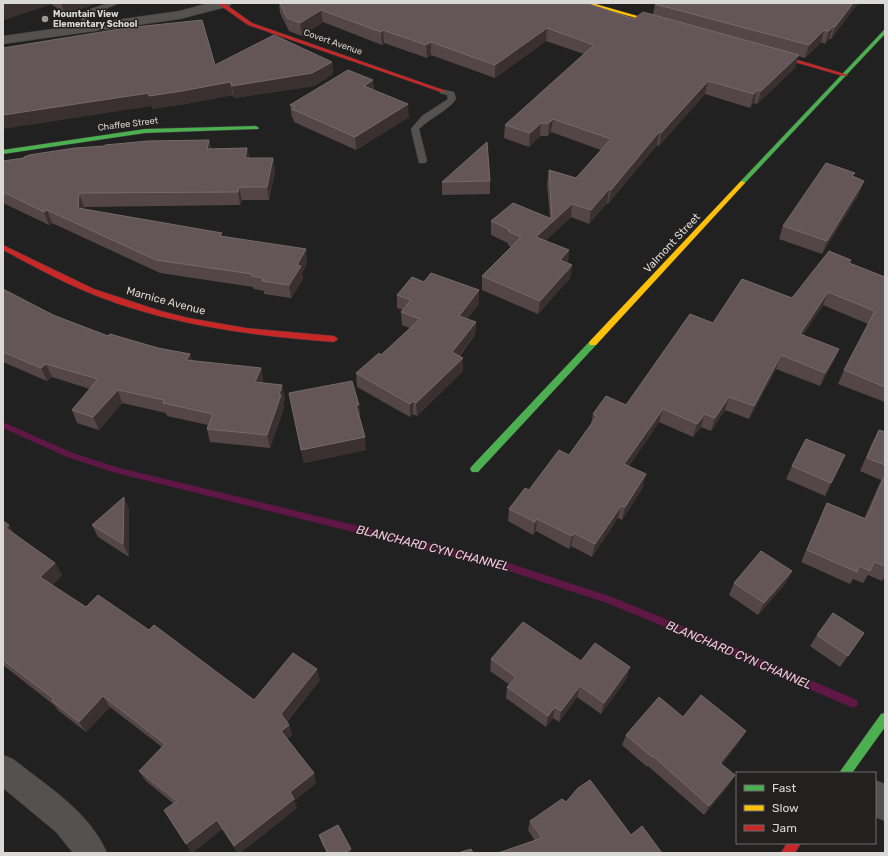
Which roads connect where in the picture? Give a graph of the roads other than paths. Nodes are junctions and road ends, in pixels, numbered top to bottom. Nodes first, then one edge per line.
1 (116, 3) edge
2 (222, 3) edge
3 (586, 3) edge
4 (85, 28) junction
5 (678, 28) edge
6 (885, 31) edge
7 (3, 40) edge
8 (762, 51) edge
9 (845, 74) junction
10 (443, 91) joint
11 (256, 128) dead end
12 (3, 152) edge
13 (422, 161) dead end
14 (3, 247) edge
15 (334, 339) dead end
16 (475, 469) dead end
17 (885, 718) edge
18 (3, 769) edge
19 (847, 772) edge
20 (876, 796) edge
21 (885, 806) edge
22 (794, 844) edge
23 (92, 853) edge
24 (787, 853) edge

1 - 4 lane
2 - 4 street
2 - 10 street, Covert Avenue
3 - 5 street
4 - 7 street
6 - 9 street, Valmont Street
8 - 9 street
9 - 16 street, Valmont Street
10 - 13 lane
11 - 12 street, Chaffee Street
14 - 15 street, Marnice Avenue
17 - 19 street
18 - 23 street
20 - 21 street
22 - 24 street

